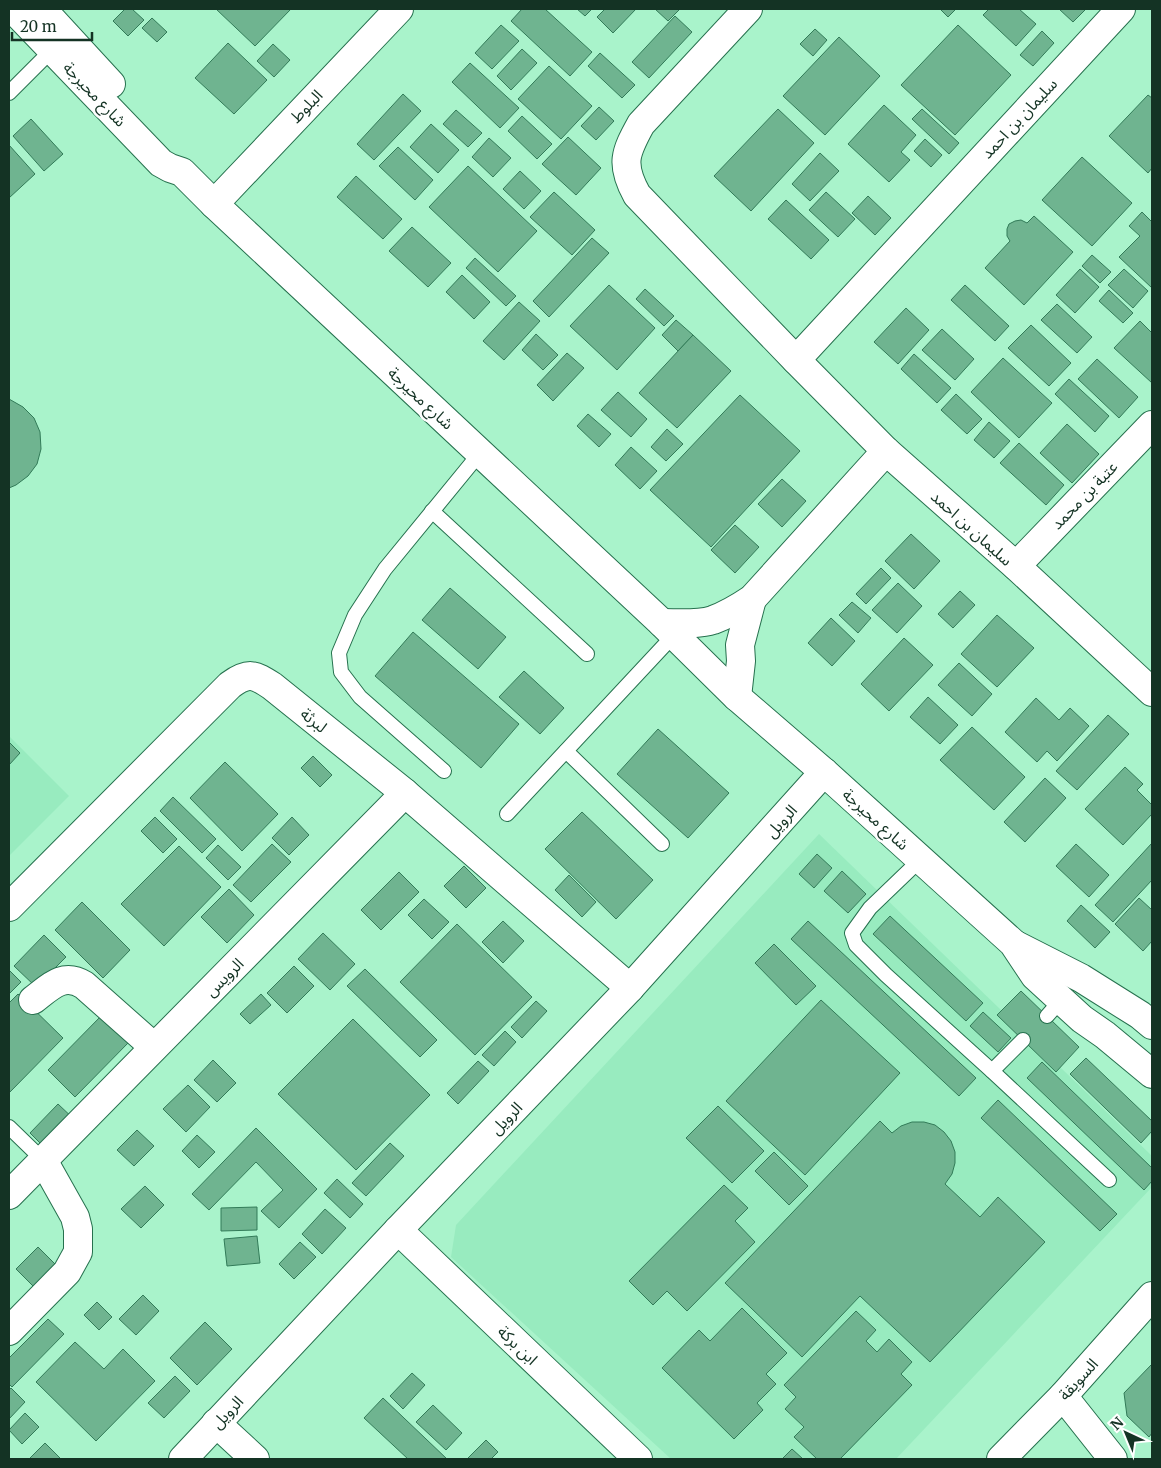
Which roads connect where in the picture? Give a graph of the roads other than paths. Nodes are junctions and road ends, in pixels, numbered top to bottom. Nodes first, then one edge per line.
1 (13, 9) edge
2 (42, 9) edge
3 (399, 9) edge
4 (748, 9) edge
5 (1121, 9) edge
6 (52, 50) junction
7 (9, 93) edge
8 (182, 172) junction
9 (214, 204) junction
10 (796, 360) junction
11 (1152, 425) edge
12 (886, 451) junction
13 (480, 453) junction
14 (432, 511) junction
15 (1016, 566) junction
16 (752, 599) junction
17 (668, 629) junction
18 (587, 654) dead end
19 (1152, 692) edge
20 (737, 697) junction
21 (566, 751) junction
22 (444, 771) dead end
23 (824, 772) junction
24 (405, 794) junction
25 (507, 814) dead end
26 (662, 844) dead end
27 (921, 859) junction
28 (9, 907) edge
29 (1013, 943) junction
30 (630, 988) junction
31 (33, 1000) dead end
32 (1152, 1025) edge
33 (1023, 1040) dead end
34 (154, 1047) junction
35 (992, 1071) junction
36 (1152, 1074) edge
37 (9, 1127) edge
38 (43, 1160) junction
39 (1109, 1180) dead end
40 (9, 1195) edge
41 (398, 1230) junction
42 (1152, 1296) edge
43 (9, 1331) edge
44 (1063, 1396) junction
45 (216, 1423) junction
46 (183, 1459) edge
47 (255, 1459) edge
48 (638, 1459) edge
49 (1001, 1459) edge
50 (1113, 1459) edge

1 - 6 street, شارع محيرجة
2 - 8 street, شارع محيرجة
3 - 9 street, البلوط
4 - 10 street, سليمان بن احمد
5 - 10 street, سليمان بن احمد
6 - 7 lane
6 - 8 street, شارع محيرجة
8 - 9 street, شارع محيرجة
9 - 13 street, شارع محيرجة
10 - 12 street, سليمان بن احمد
11 - 15 street, عتبة بن محمد
12 - 15 street, سليمان بن احمد
12 - 16 street
13 - 14 lane
13 - 17 street, شارع محيرجة
14 - 18 lane
14 - 22 lane
15 - 19 street, سليمان بن احمد
16 - 17 street
16 - 20 street
17 - 20 street, شارع محيرجة
17 - 21 lane
20 - 23 street, شارع محيرجة
21 - 25 lane
21 - 26 lane
23 - 27 street, شارع محيرجة
23 - 30 street, الرويل
24 - 28 street, لبرثة
24 - 30 street, لبرثة
24 - 34 street, الرويس
27 - 29 street, شارع محيرجة
27 - 35 lane
29 - 32 street, شارع محيرجة
29 - 36 street, شارع محيرجة
30 - 41 street, الرويل
31 - 34 street
33 - 35 lane
34 - 38 street, الرويس
35 - 39 lane
37 - 38 lane
38 - 40 street, الرويس
38 - 43 street
41 - 45 street, الرويل
41 - 48 street, ابن بركة
42 - 44 street, السويقة
44 - 49 street, السويقة
44 - 50 street
45 - 46 street, الرويل
45 - 47 street

